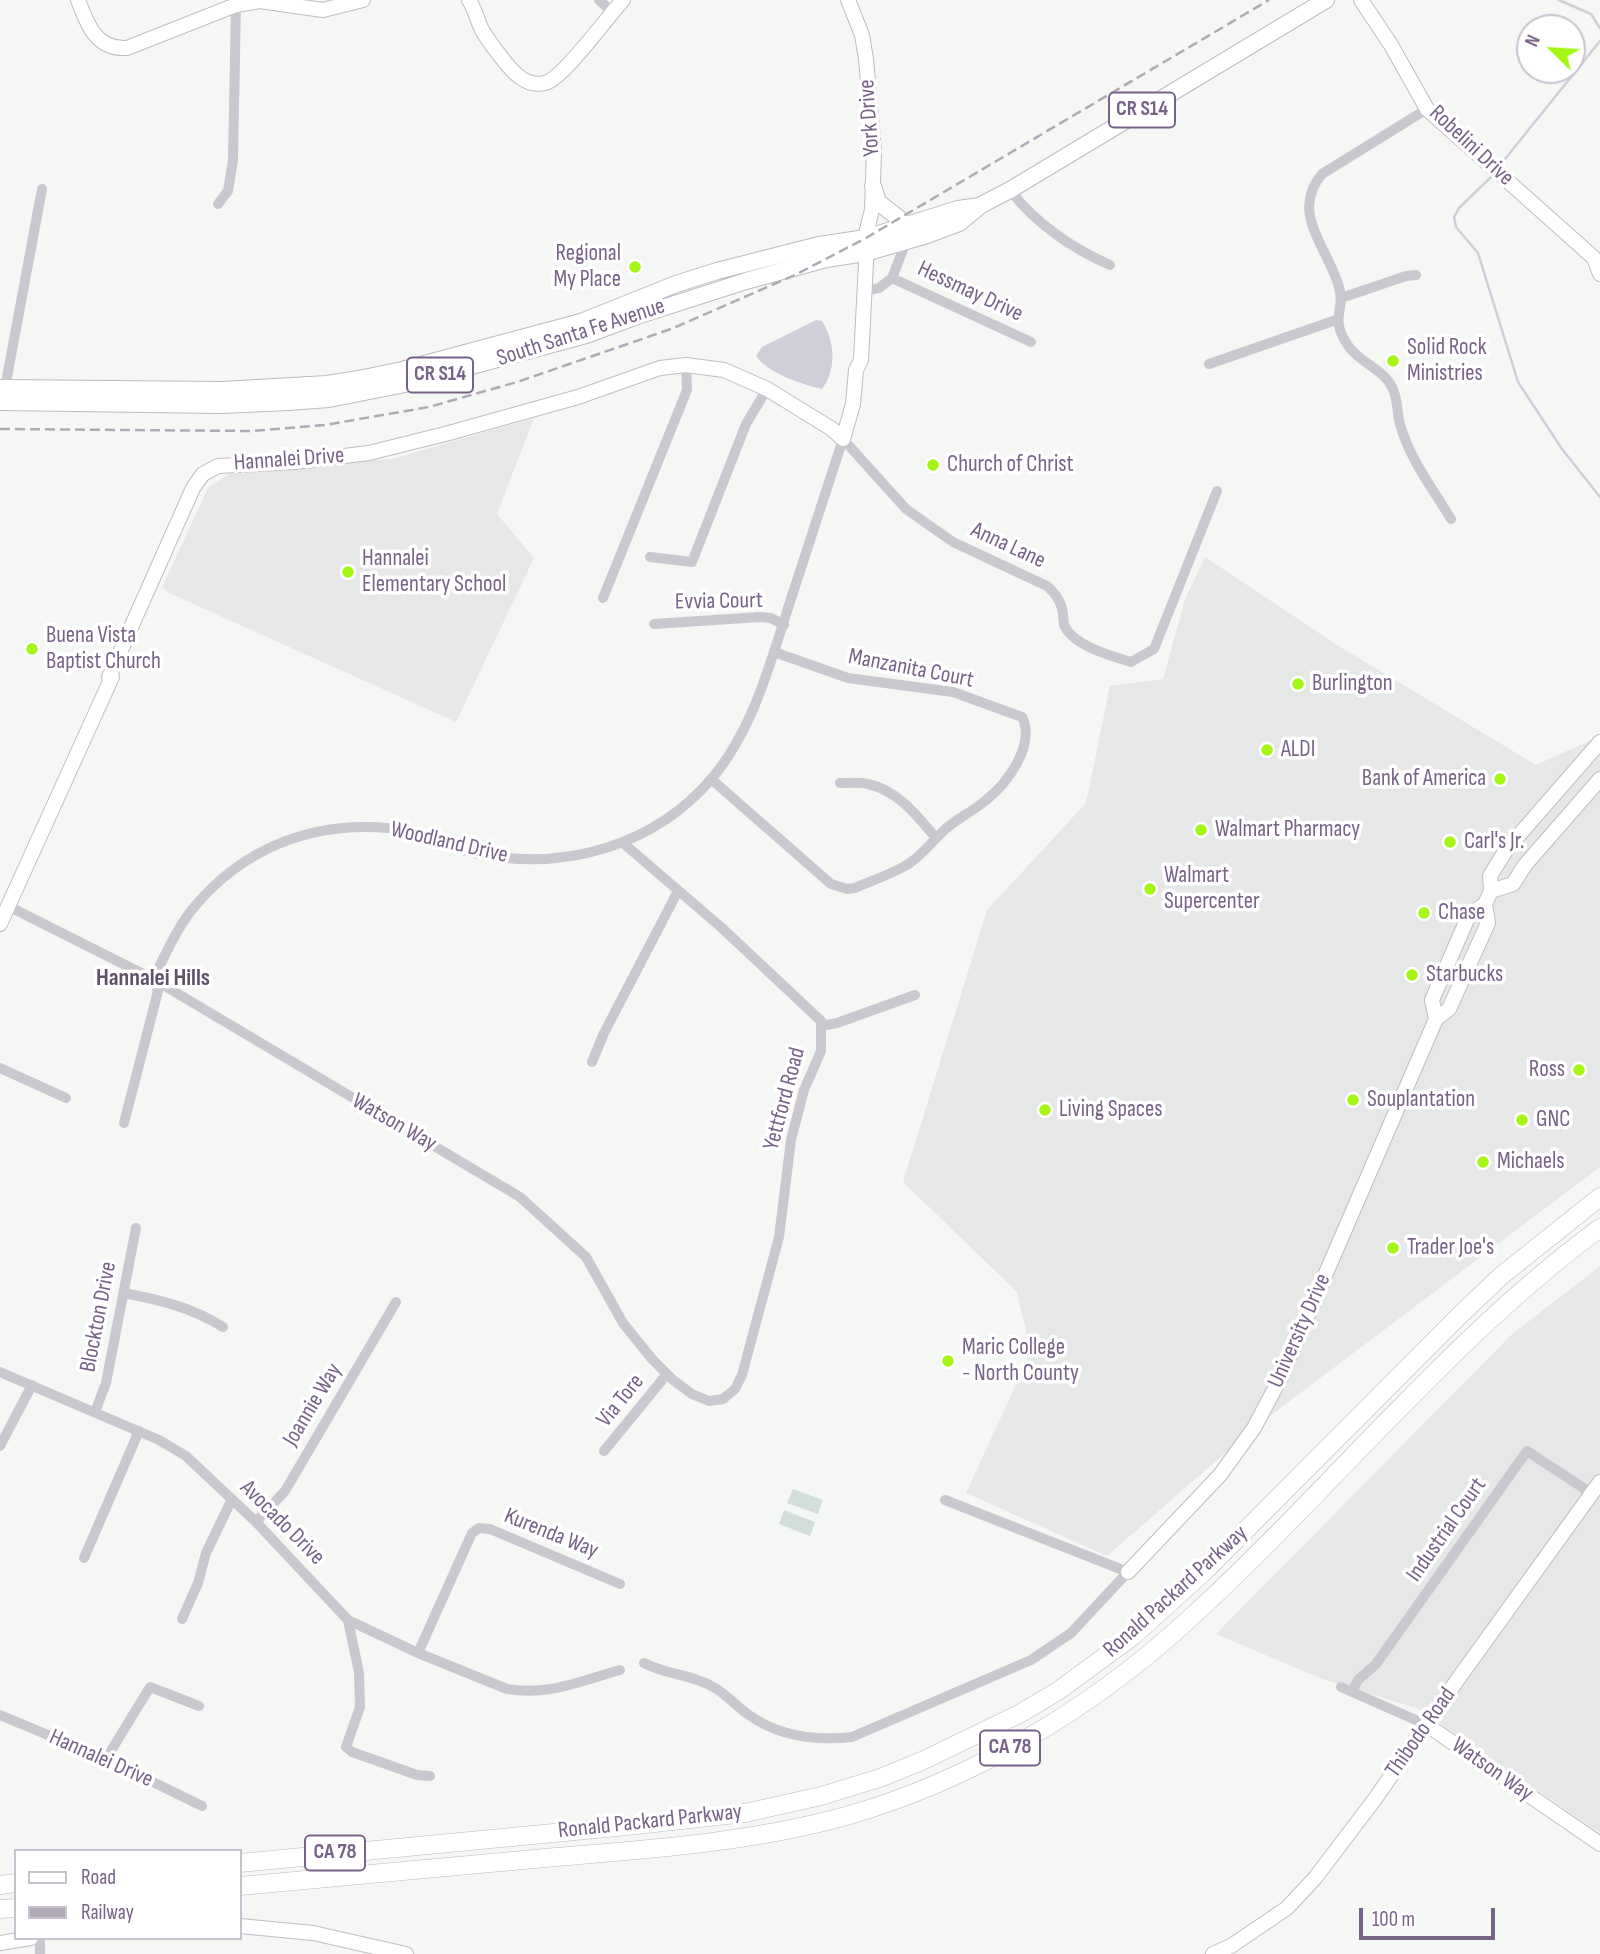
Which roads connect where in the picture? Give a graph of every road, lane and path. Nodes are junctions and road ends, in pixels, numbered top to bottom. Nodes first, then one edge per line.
1 (78, 0) edge
2 (363, 0) edge
3 (469, 0) edge
4 (599, 0) edge
5 (623, 0) edge
6 (848, 0) edge
7 (1326, 0) edge
8 (1361, 0) edge
9 (236, 5) junction
10 (612, 12) junction
11 (1427, 109) junction
12 (873, 186) junction
13 (42, 189) dead end
14 (1010, 190) junction
15 (218, 204) dead end
16 (981, 205) junction
17 (906, 224) junction
18 (906, 242) junction
19 (864, 248) junction
20 (1111, 265) dead end
21 (1600, 274) edge
22 (1416, 275) dead end
23 (892, 278) junction
24 (866, 291) junction
25 (1341, 298) junction
26 (1336, 320) junction
27 (1031, 341) dead end
28 (1209, 363) dead end
29 (686, 365) junction
30 (856, 370) junction
31 (767, 389) junction
32 (2, 393) edge
33 (843, 439) junction
34 (1217, 491) dead end
35 (1451, 519) dead end
36 (650, 557) dead end
37 (603, 598) dead end
38 (654, 624) dead end
39 (783, 625) junction
40 (774, 652) junction
41 (1600, 742) edge
42 (711, 779) junction
43 (1600, 779) edge
44 (840, 783) dead end
45 (936, 838) junction
46 (623, 843) junction
47 (678, 891) junction
48 (1488, 897) junction
49 (8, 906) junction
50 (0, 924) edge
51 (153, 979) junction
52 (915, 995) dead end
53 (1436, 1019) junction
54 (821, 1026) junction
55 (592, 1062) dead end
56 (0, 1068) edge
57 (66, 1098) dead end
58 (124, 1123) dead end
59 (1600, 1185) edge
60 (1600, 1197) edge
61 (136, 1228) dead end
62 (1600, 1228) edge
63 (1516, 1263) junction
64 (124, 1293) junction
65 (396, 1303) dead end
66 (223, 1327) dead end
67 (0, 1372) edge
68 (667, 1374) junction
69 (32, 1385) junction
70 (723, 1399) joint
71 (95, 1412) junction
72 (139, 1431) junction
73 (0, 1446) edge
74 (604, 1451) dead end
75 (1595, 1487) edge
76 (232, 1499) junction
77 (945, 1500) dead end
78 (256, 1521) junction
79 (84, 1558) dead end
80 (1128, 1572) junction
81 (620, 1584) dead end
82 (182, 1619) dead end
83 (348, 1620) junction
84 (418, 1653) junction
85 (644, 1663) dead end
86 (620, 1670) dead end
87 (1341, 1687) dead end
88 (1352, 1692) junction
89 (199, 1706) dead end
90 (0, 1715) edge
91 (1427, 1725) junction
92 (106, 1759) junction
93 (430, 1776) dead end
94 (202, 1806) dead end
95 (1600, 1844) edge
96 (242, 1863) edge
97 (242, 1886) edge
98 (242, 1926) edge
99 (18, 1940) edge
100 (0, 1943) edge
101 (406, 1954) edge
102 (1213, 1954) edge

1 - 9 street
2 - 9 street
3 - 10 street
4 - 10 street
5 - 10 street
6 - 12 street, York Drive
7 - 14 main road, South Santa Fe Avenue / CR S14
8 - 11 street, Robelini Drive
9 - 15 street
11 - 21 street, Robelini Drive
11 - 25 street
12 - 17 main road
12 - 19 street, York Drive
13 - 32 street
14 - 16 main road, South Santa Fe Avenue / CR S14
14 - 20 street
16 - 17 main road, South Santa Fe Avenue / CR S14
16 - 18 main road, South Santa Fe Avenue / CR S14
17 - 19 main road, South Santa Fe Avenue / CR S14
18 - 19 main road, South Santa Fe Avenue / CR S14
18 - 23 street, Hessmay Drive
19 - 24 street, Woodland Drive
19 - 30 street, Woodland Drive
19 - 32 main road, South Santa Fe Avenue / CR S14
19 - 32 main road, South Santa Fe Avenue / CR S14
22 - 25 street
23 - 24 street, Hessmay Drive
23 - 27 street, Hessmay Drive
24 - 30 street, Woodland Drive
25 - 26 street
26 - 28 street
26 - 35 street
29 - 31 street, Hannalei Drive
29 - 37 street
29 - 49 street, Hannalei Drive
30 - 33 street, Woodland Drive
31 - 33 street, Hannalei Drive
31 - 36 street
33 - 34 street, Anna Lane
33 - 39 street, Woodland Drive
38 - 39 street, Evvia Court
39 - 40 street, Woodland Drive
40 - 42 street, Woodland Drive
40 - 45 street, Manzanita Court
41 - 48 street, University Drive
42 - 45 street, Manzanita Court
42 - 46 street, Woodland Drive
43 - 48 street, University Drive
44 - 45 street
46 - 47 street, Yettford Road
46 - 51 street, Woodland Drive
47 - 54 street, Yettford Road
47 - 55 street
48 - 53 street, University Drive
48 - 53 street, University Drive
49 - 50 street, Hannalei Drive
49 - 51 street, Watson Way
51 - 58 street, Woodland Drive
51 - 68 street, Watson Way
52 - 54 street
53 - 80 street, University Drive
54 - 70 street, Yettford Road
56 - 57 street
59 - 63 highway
60 - 63 highway, Ronald Packard Parkway / CA 78
61 - 64 street, Blockton Drive
62 - 97 highway, Ronald Packard Parkway / CA 78
63 - 96 highway, Ronald Packard Parkway / CA 78
64 - 66 street
64 - 71 street, Blockton Drive
65 - 78 street, Joannie Way
67 - 69 street, Avocado Drive
68 - 70 street, Watson Way
68 - 74 street, Via Tore
69 - 71 street, Avocado Drive
69 - 73 street
71 - 72 street, Avocado Drive
72 - 76 street, Avocado Drive
72 - 79 street
75 - 88 street, Industrial Court
75 - 91 street, Thibodo Road
76 - 78 street, Avocado Drive
76 - 82 street
77 - 80 street
78 - 83 street, Avocado Drive
80 - 85 street, University Drive
81 - 84 street, Kurenda Way
83 - 84 street, Avocado Drive
83 - 93 street
84 - 86 street, Avocado Drive
87 - 88 street, Watson Way
88 - 91 street, Watson Way
89 - 92 street
90 - 92 street, Hannalei Drive
91 - 95 street, Watson Way
91 - 102 street, Thibodo Road
92 - 94 street, Hannalei Drive
98 - 101 street
99 - 100 street

